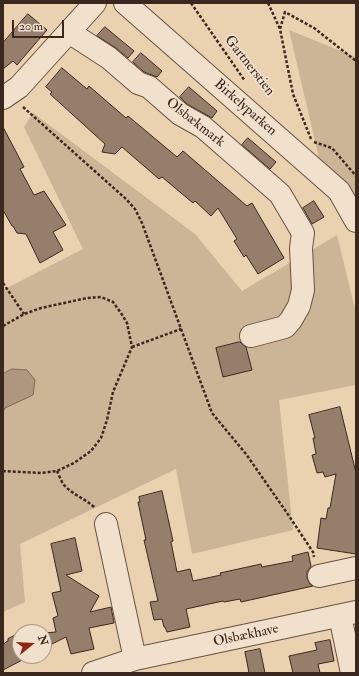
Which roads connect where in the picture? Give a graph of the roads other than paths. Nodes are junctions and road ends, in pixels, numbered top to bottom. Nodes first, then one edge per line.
1 (95, 3) edge
2 (125, 3) edge
3 (69, 32) junction
4 (6, 97) edge
5 (356, 221) edge
6 (251, 336) dead end
7 (106, 524) road end
8 (356, 568) edge
9 (319, 576) road end
10 (348, 614) edge
11 (135, 659) junction
12 (93, 673) edge
13 (352, 673) edge

1 - 3 street
2 - 5 street, Birkelyparken
3 - 4 street
3 - 6 street, Olsbækmark
7 - 11 street
8 - 9 street
10 - 11 street, Olsbækhave
10 - 13 street
11 - 12 street, Olsbækhave

